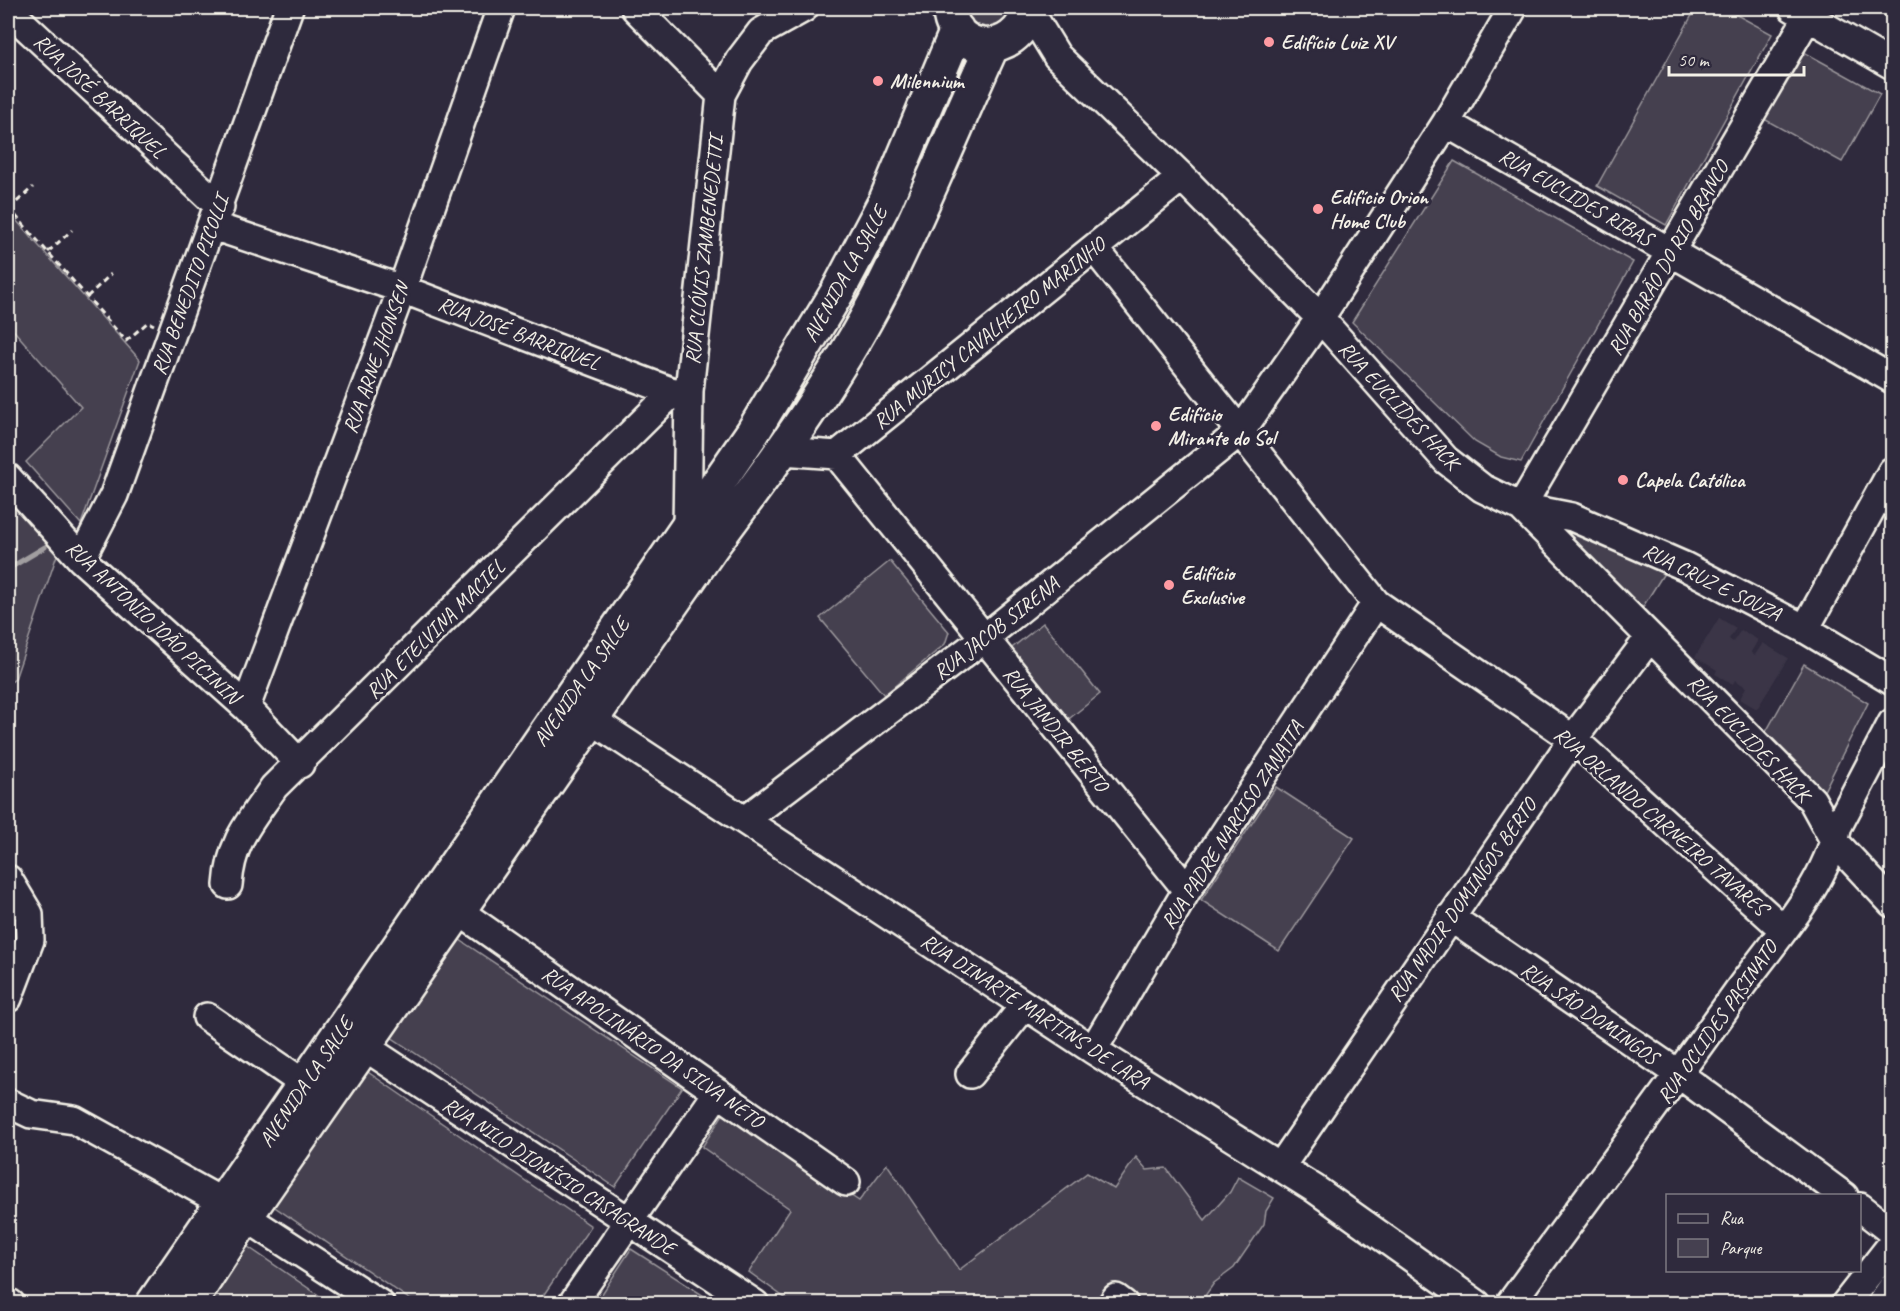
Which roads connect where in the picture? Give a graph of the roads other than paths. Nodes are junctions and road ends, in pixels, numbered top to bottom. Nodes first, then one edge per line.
1 (289, 8) edge
2 (501, 8) edge
3 (635, 8) edge
4 (804, 8) edge
5 (1513, 8) edge
6 (1030, 9) edge
7 (8, 10) edge
8 (1805, 10) edge
9 (954, 19) edge
10 (1001, 43) junction
11 (1057, 56) junction
12 (1893, 65) edge
13 (721, 95) junction
14 (1446, 123) junction
15 (1182, 177) junction
16 (886, 200) junction
17 (916, 213) junction
18 (216, 216) junction
19 (1095, 249) junction
20 (1673, 252) junction
21 (402, 289) junction
22 (1320, 318) junction
23 (1893, 379) edge
24 (681, 392) junction
25 (1241, 431) junction
26 (783, 451) junction
27 (837, 455) junction
28 (1893, 471) edge
29 (8, 478) edge
30 (1521, 507) junction
31 (700, 538) junction
32 (81, 559) junction
33 (1376, 603) junction
34 (1805, 629) junction
35 (1650, 637) junction
36 (983, 639) junction
37 (1893, 681) edge
38 (246, 707) junction
39 (592, 720) junction
40 (1893, 723) edge
41 (1573, 739) junction
42 (300, 764) junction
43 (746, 819) junction
44 (1835, 842) junction
45 (8, 879) edge
46 (228, 885) dead end
47 (1187, 890) junction
48 (1893, 903) edge
49 (460, 912) junction
50 (1450, 917) junction
51 (1783, 929) junction
52 (404, 965) junction
53 (8, 998) edge
54 (1025, 1005) junction
55 (207, 1017) dead end
56 (365, 1047) junction
57 (1093, 1050) junction
58 (970, 1074) dead end
59 (1680, 1075) junction
60 (317, 1091) junction
61 (718, 1092) junction
62 (8, 1103) edge
63 (1281, 1166) junction
64 (846, 1182) dead end
65 (1841, 1194) edge
66 (1861, 1208) edge
67 (235, 1209) junction
68 (628, 1221) junction
69 (1893, 1232) edge
70 (1893, 1244) edge
71 (1893, 1288) edge
72 (153, 1304) edge
73 (189, 1304) edge
74 (380, 1304) edge
75 (572, 1304) edge
76 (755, 1304) edge
77 (1477, 1304) edge
78 (1510, 1304) edge
79 (1845, 1304) edge
80 (1881, 1304) edge

1 - 18 street, RUA BENEDITO PICOLLI
2 - 21 street, RUA ARNE JHONSEN
3 - 13 street
4 - 13 street, RUA CLÓVIS ZAMBENEDETTI
5 - 14 street, RUA JACOB SIRENA
6 - 10 main road, AVENIDA LA SALLE
6 - 11 street, RUA EUCLIDES HACK
7 - 18 street, RUA JOSÉ BARRIQUEL
8 - 12 street
8 - 20 street, RUA BARÃO DO RIO BRANCO
9 - 10 main road
9 - 16 main road, AVENIDA LA SALLE
10 - 11 street, RUA EUCLIDES HACK
10 - 17 main road, AVENIDA LA SALLE
11 - 15 street, RUA EUCLIDES HACK
13 - 24 street, RUA CLÓVIS ZAMBENEDETTI
14 - 20 street, RUA EUCLIDES RIBAS
14 - 22 street, RUA JACOB SIRENA
15 - 19 street, RUA MURICY CAVALHEIRO MARINHO
15 - 22 street, RUA EUCLIDES HACK
16 - 17 main road
16 - 31 main road, AVENIDA LA SALLE
17 - 26 main road, AVENIDA LA SALLE
18 - 21 street, RUA JOSÉ BARRIQUEL
18 - 32 street, RUA BENEDITO PICOLLI
19 - 25 street, RUA ORLANDO CARNEIRO TAVARES
19 - 27 street, RUA MURICY CAVALHEIRO MARINHO
20 - 23 street, RUA EUCLIDES RIBAS
20 - 30 street, RUA BARÃO DO RIO BRANCO
21 - 24 street, RUA JOSÉ BARRIQUEL
21 - 38 street, RUA ARNE JHONSEN
22 - 25 street, RUA JACOB SIRENA
22 - 30 street, RUA EUCLIDES HACK
24 - 31 street, RUA CLÓVIS ZAMBENEDETTI
24 - 42 street, RUA ETELVINA MACIEL
25 - 33 street, RUA ORLANDO CARNEIRO TAVARES
25 - 36 street, RUA JACOB SIRENA
26 - 27 street
26 - 31 main road, AVENIDA LA SALLE
27 - 36 street, RUA JANDIR BERTO
28 - 34 street
29 - 32 street, RUA ANTONIO JOÃO PICININ
30 - 34 street, RUA CRUZ E SOUZA
30 - 35 street, RUA EUCLIDES HACK
31 - 39 main road, AVENIDA LA SALLE
31 - 52 main road, AVENIDA LA SALLE
32 - 38 street, RUA ANTONIO JOÃO PICININ
33 - 41 street, RUA ORLANDO CARNEIRO TAVARES
33 - 47 street, RUA PADRE NARCISO ZANATTA
34 - 37 street, RUA CRUZ E SOUZA
35 - 41 street, RUA NADIR DOMINGOS BERTO
35 - 44 street, RUA EUCLIDES HACK
36 - 43 street, RUA JACOB SIRENA
36 - 47 street, RUA JANDIR BERTO
38 - 42 street, RUA ANTONIO JOÃO PICININ
39 - 43 street, RUA DINARTE MARTINS DE LARA
39 - 49 main road, AVENIDA LA SALLE
40 - 44 street, RUA OCLIDES PASINATO
41 - 50 street, RUA NADIR DOMINGOS BERTO
41 - 51 street, RUA ORLANDO CARNEIRO TAVARES
42 - 46 street, RUA ETELVINA MACIEL
43 - 54 street, RUA DINARTE MARTINS DE LARA
44 - 48 street, RUA EUCLIDES HACK
44 - 51 street, RUA OCLIDES PASINATO
45 - 53 street
47 - 57 street, RUA PADRE NARCISO ZANATTA
49 - 52 main road, AVENIDA LA SALLE
49 - 61 street, RUA APOLINÁRIO DA SILVA NETO
50 - 59 street, RUA SÃO DOMINGOS
50 - 63 street, RUA NADIR DOMINGOS BERTO
51 - 59 street, RUA OCLIDES PASINATO
52 - 56 main road, AVENIDA LA SALLE
52 - 60 main road, AVENIDA LA SALLE
54 - 57 street, RUA DINARTE MARTINS DE LARA
54 - 58 street
55 - 60 street
56 - 60 main road, AVENIDA LA SALLE
56 - 68 street, RUA NILO DIONÍSIO CASAGRANDE
57 - 63 street, RUA DINARTE MARTINS DE LARA
59 - 65 street, RUA SÃO DOMINGOS
59 - 78 street, RUA OCLIDES PASINATO
60 - 67 main road, AVENIDA LA SALLE
61 - 64 street, RUA APOLINÁRIO DA SILVA NETO
61 - 68 street
62 - 67 street
63 - 77 street, RUA DINARTE MARTINS DE LARA
66 - 69 street
67 - 72 main road, AVENIDA LA SALLE
67 - 73 main road, AVENIDA LA SALLE
67 - 74 street
68 - 75 street
68 - 76 street, RUA NILO DIONÍSIO CASAGRANDE
70 - 79 street
71 - 80 street

